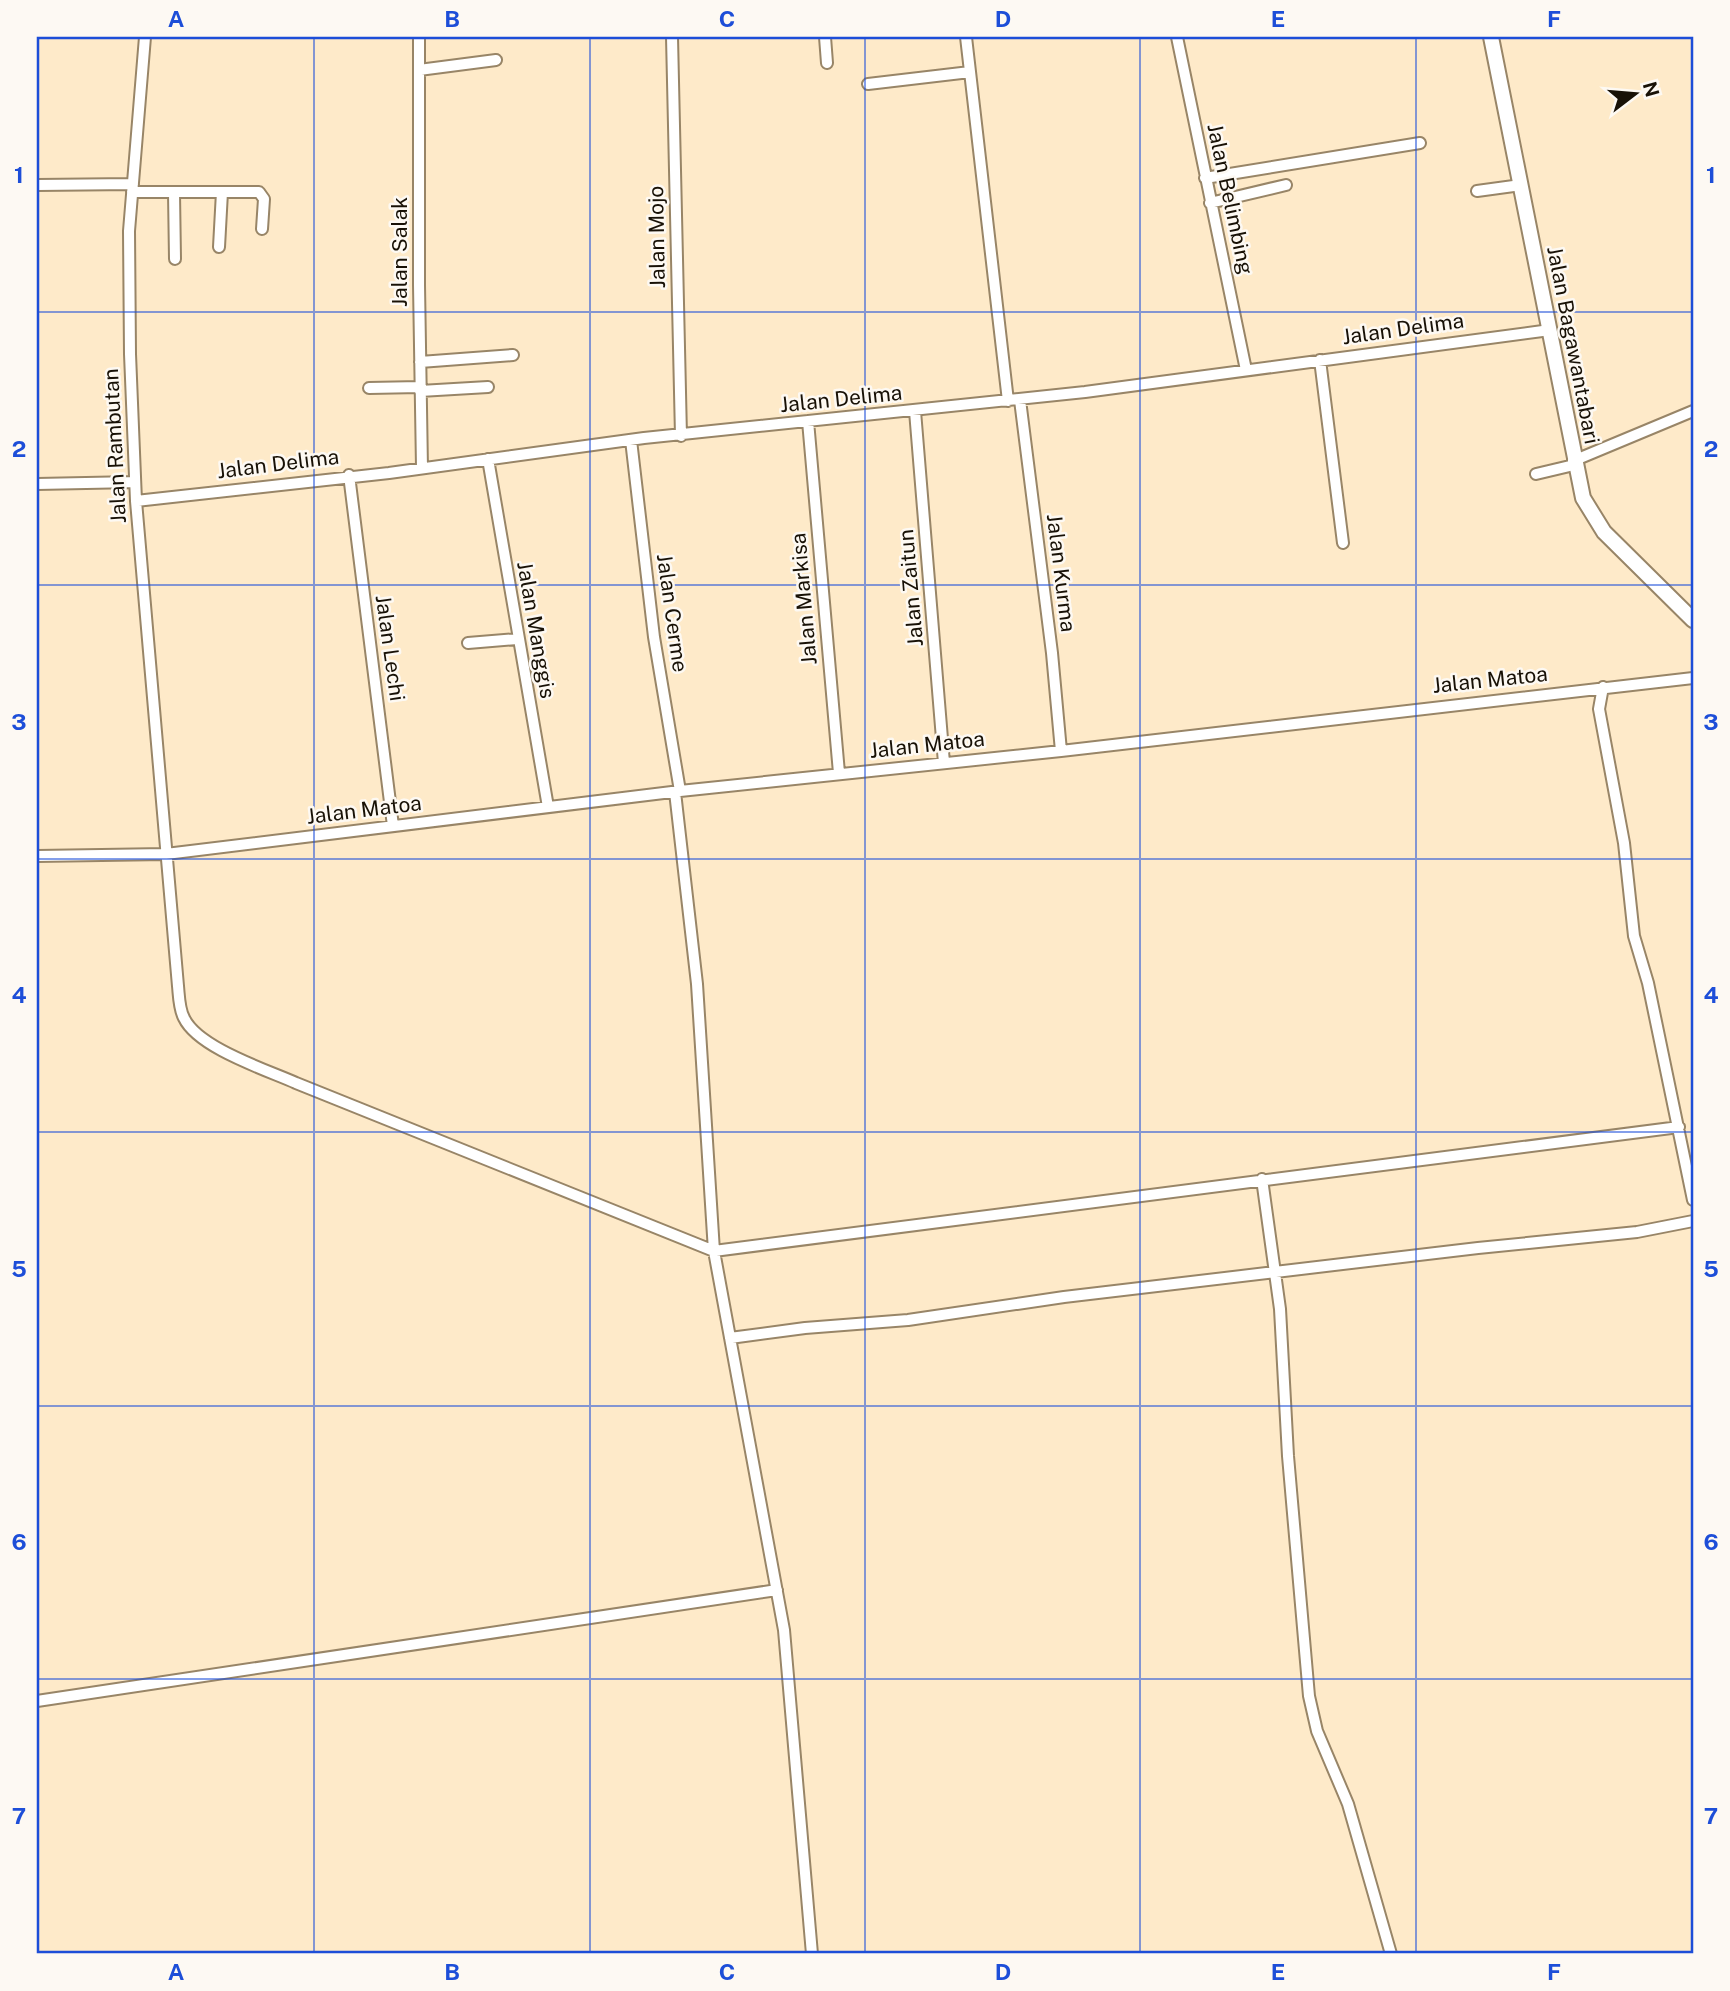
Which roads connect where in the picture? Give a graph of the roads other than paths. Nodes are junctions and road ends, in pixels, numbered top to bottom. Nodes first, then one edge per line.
1 (145, 37) edge
2 (419, 37) edge
3 (672, 37) edge
4 (825, 37) edge
5 (966, 37) edge
6 (1177, 37) edge
7 (1491, 37) edge
8 (496, 60) dead end
9 (827, 63) dead end
10 (419, 70) junction
11 (970, 72) junction
12 (868, 84) dead end
13 (1420, 143) dead end
14 (1205, 178) junction
15 (37, 185) edge
16 (1286, 185) dead end
17 (1521, 185) junction
18 (132, 188) junction
19 (1477, 191) dead end
20 (222, 192) junction
21 (174, 193) junction
22 (1210, 203) junction
23 (262, 229) dead end
24 (219, 247) dead end
25 (175, 259) dead end
26 (1550, 330) junction
27 (513, 355) dead end
28 (1320, 360) junction
29 (420, 362) junction
30 (1246, 370) junction
31 (488, 387) dead end
32 (369, 388) dead end
33 (420, 389) junction
34 (1020, 400) junction
35 (1008, 401) junction
36 (915, 411) junction
37 (1693, 411) edge
38 (808, 421) junction
39 (681, 436) junction
40 (631, 440) junction
41 (488, 459) junction
42 (1574, 463) junction
43 (422, 468) junction
44 (1536, 474) dead end
45 (349, 475) junction
46 (135, 482) junction
47 (37, 484) edge
48 (136, 501) junction
49 (1343, 543) dead end
50 (1693, 620) edge
51 (517, 639) junction
52 (468, 643) dead end
53 (1693, 678) edge
54 (1603, 687) junction
55 (1061, 751) junction
56 (944, 763) junction
57 (839, 773) junction
58 (677, 791) junction
59 (548, 807) junction
60 (393, 826) junction
61 (166, 853) junction
62 (37, 856) edge
63 (1679, 1127) junction
64 (1262, 1179) junction
65 (1693, 1200) edge
66 (1693, 1221) edge
67 (714, 1251) junction
68 (1276, 1272) junction
69 (730, 1338) junction
70 (777, 1590) junction
71 (37, 1701) edge
72 (812, 1954) edge
73 (1391, 1954) edge

1 - 18 street, Jalan Rambutan
2 - 10 street, Jalan Salak
3 - 39 street, Jalan Mojo
4 - 9 street
5 - 11 street
6 - 14 street, Jalan Belimbing
7 - 17 street, Jalan Bagawantabari
8 - 10 street
10 - 29 street, Jalan Salak
11 - 12 street
11 - 35 street
13 - 14 street
14 - 22 street, Jalan Belimbing
15 - 18 street
16 - 22 street
17 - 19 street
17 - 26 street, Jalan Bagawantabari
18 - 21 street
18 - 46 street, Jalan Rambutan
20 - 21 street
20 - 23 street
20 - 24 street
21 - 25 street
22 - 30 street, Jalan Belimbing
26 - 28 street, Jalan Delima
26 - 42 street, Jalan Bagawantabari
27 - 29 street
28 - 30 street, Jalan Delima
28 - 49 street
29 - 33 street, Jalan Salak
30 - 34 street, Jalan Delima
31 - 33 street
32 - 33 street
33 - 43 street, Jalan Salak
34 - 35 street, Jalan Delima
34 - 55 street, Jalan Kurma
35 - 36 street, Jalan Delima
36 - 38 street, Jalan Delima
36 - 56 street, Jalan Zaitun
37 - 42 street
38 - 39 street, Jalan Delima
38 - 57 street, Jalan Markisa
39 - 40 street, Jalan Delima
40 - 41 street, Jalan Delima
40 - 58 street, Jalan Cerme
41 - 43 street, Jalan Delima
41 - 51 street, Jalan Manggis
42 - 44 street
42 - 50 street, Jalan Bagawantabari
43 - 45 street, Jalan Delima
45 - 48 street, Jalan Delima
45 - 60 street, Jalan Lechi
46 - 47 street
46 - 48 street, Jalan Rambutan
48 - 61 street, Jalan Rambutan
51 - 52 street
51 - 59 street, Jalan Manggis
53 - 54 street, Jalan Matoa
54 - 55 street, Jalan Matoa
54 - 63 street
55 - 56 street, Jalan Matoa
56 - 57 street, Jalan Matoa
57 - 58 street, Jalan Matoa
58 - 59 street, Jalan Matoa
58 - 67 street, Jalan Cerme
59 - 60 street, Jalan Matoa
60 - 61 street, Jalan Matoa
61 - 62 street, Jalan Matoa
61 - 67 street, Jalan Rambutan
63 - 64 street
63 - 65 street
64 - 67 street
64 - 68 street
66 - 68 street
67 - 69 street, Jalan Cerme
68 - 69 street
68 - 73 street
69 - 70 street, Jalan Cerme
70 - 71 street
70 - 72 street, Jalan Cerme

